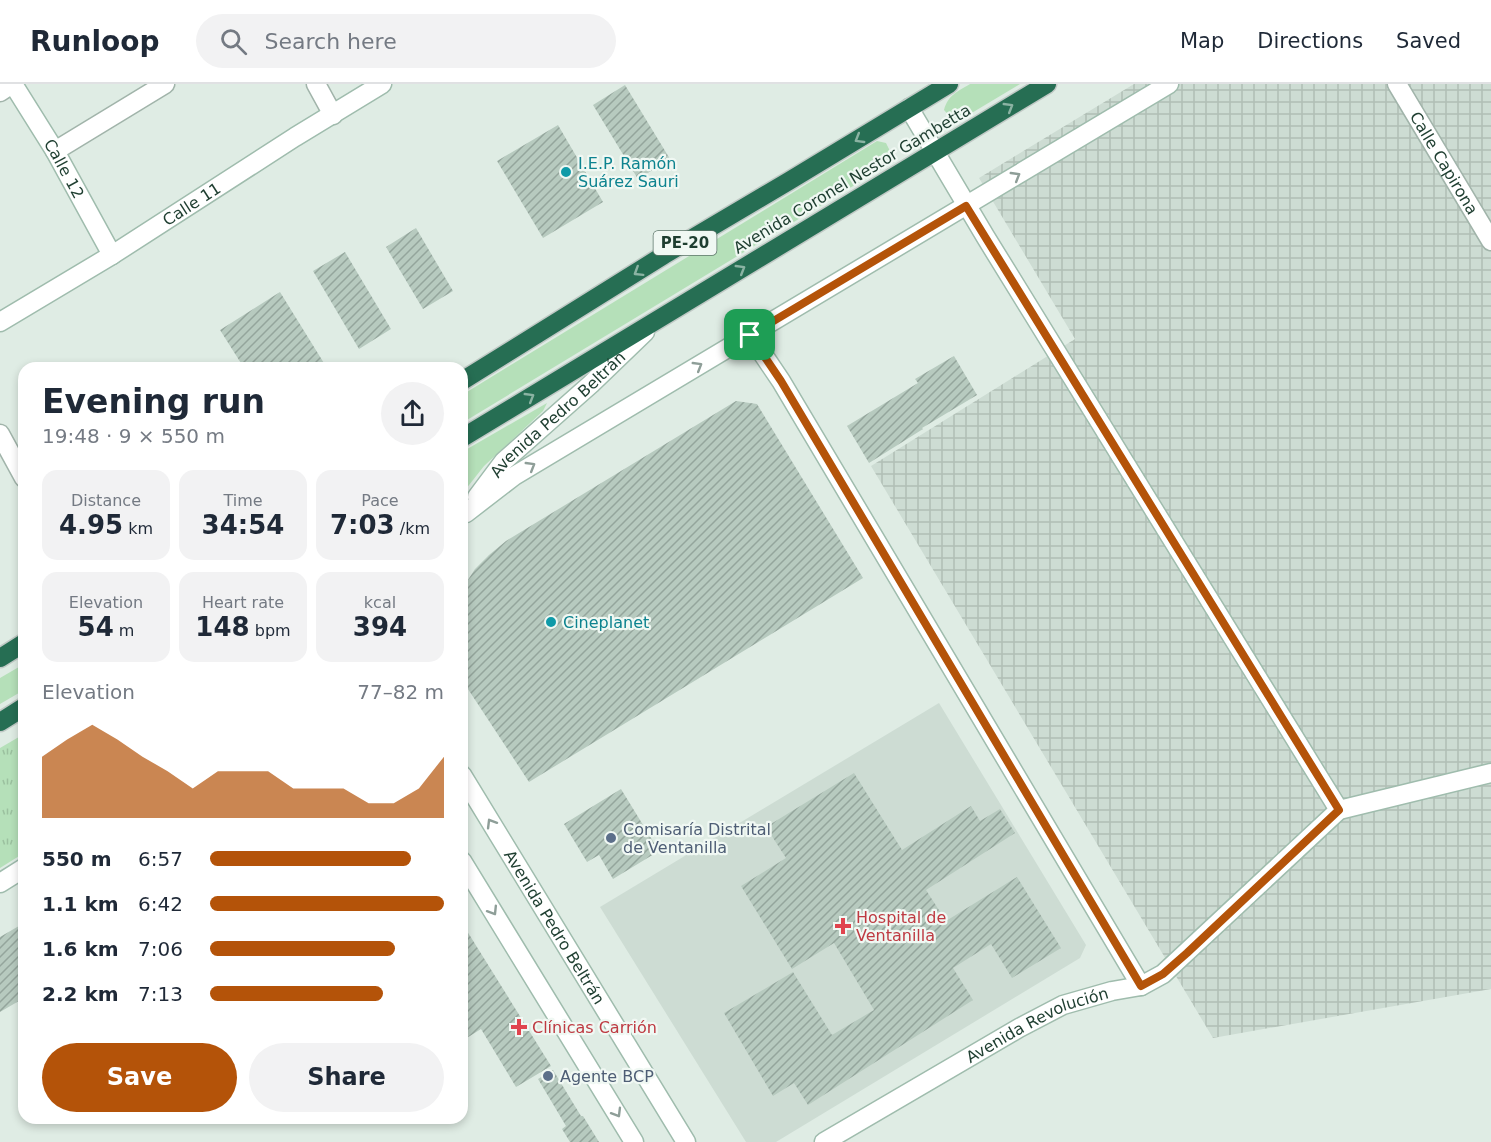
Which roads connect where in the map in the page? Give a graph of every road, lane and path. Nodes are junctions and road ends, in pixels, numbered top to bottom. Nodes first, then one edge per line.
1 (13, 84) edge
2 (165, 84) edge
3 (316, 84) edge
4 (382, 84) edge
5 (949, 84) edge
6 (1047, 84) edge
7 (1169, 84) edge
8 (1397, 84) edge
9 (0, 92) edge
10 (909, 108) junction
11 (333, 114) junction
12 (55, 151) junction
13 (934, 152) junction
14 (966, 206) junction
15 (1491, 241) edge
16 (112, 255) junction
17 (660, 318) junction
18 (0, 322) edge
19 (750, 335) junction
20 (468, 377) edge
21 (468, 434) edge
22 (0, 435) edge
23 (18, 467) edge
24 (468, 510) edge
25 (468, 512) edge
26 (18, 647) edge
27 (0, 658) edge
28 (18, 711) edge
29 (0, 722) edge
30 (1491, 773) edge
31 (468, 785) edge
32 (1339, 810) junction
33 (468, 871) edge
34 (18, 872) edge
35 (0, 883) edge
36 (1141, 986) junction
37 (634, 1142) edge
38 (686, 1142) edge
39 (824, 1142) edge

1 - 9 street
1 - 12 street, Calle 12
2 - 12 street
3 - 11 street
4 - 11 street, Calle 11
5 - 10 highway, Avenida Coronel Nestor Gambetta / PE-20
13 -> 6 highway, Avenida Coronel Nestor Gambetta / PE-20
14 -> 7 street
8 - 15 street, Calle Capirona
10 - 13 street
10 -> 20 highway, Avenida Coronel Nestor Gambetta / PE-20
11 - 16 street, Calle 11
12 - 16 street, Calle 12
13 - 14 street
17 -> 13 highway, Avenida Coronel Nestor Gambetta / PE-20
14 - 19 street
14 - 32 street
16 - 18 street, Calle 11
21 -> 17 highway, Avenida Coronel Nestor Gambetta / PE-20
17 - 24 street, Avenida Pedro Beltrán
25 -> 19 street
19 - 36 street
22 - 23 street
26 - 27 highway
28 - 29 highway
30 - 32 street, Avenida Revolución
38 -> 31 street, Avenida Pedro Beltrán
32 - 36 street, Avenida Revolución
33 -> 37 street
34 - 35 street
36 - 39 street, Avenida Revolución

